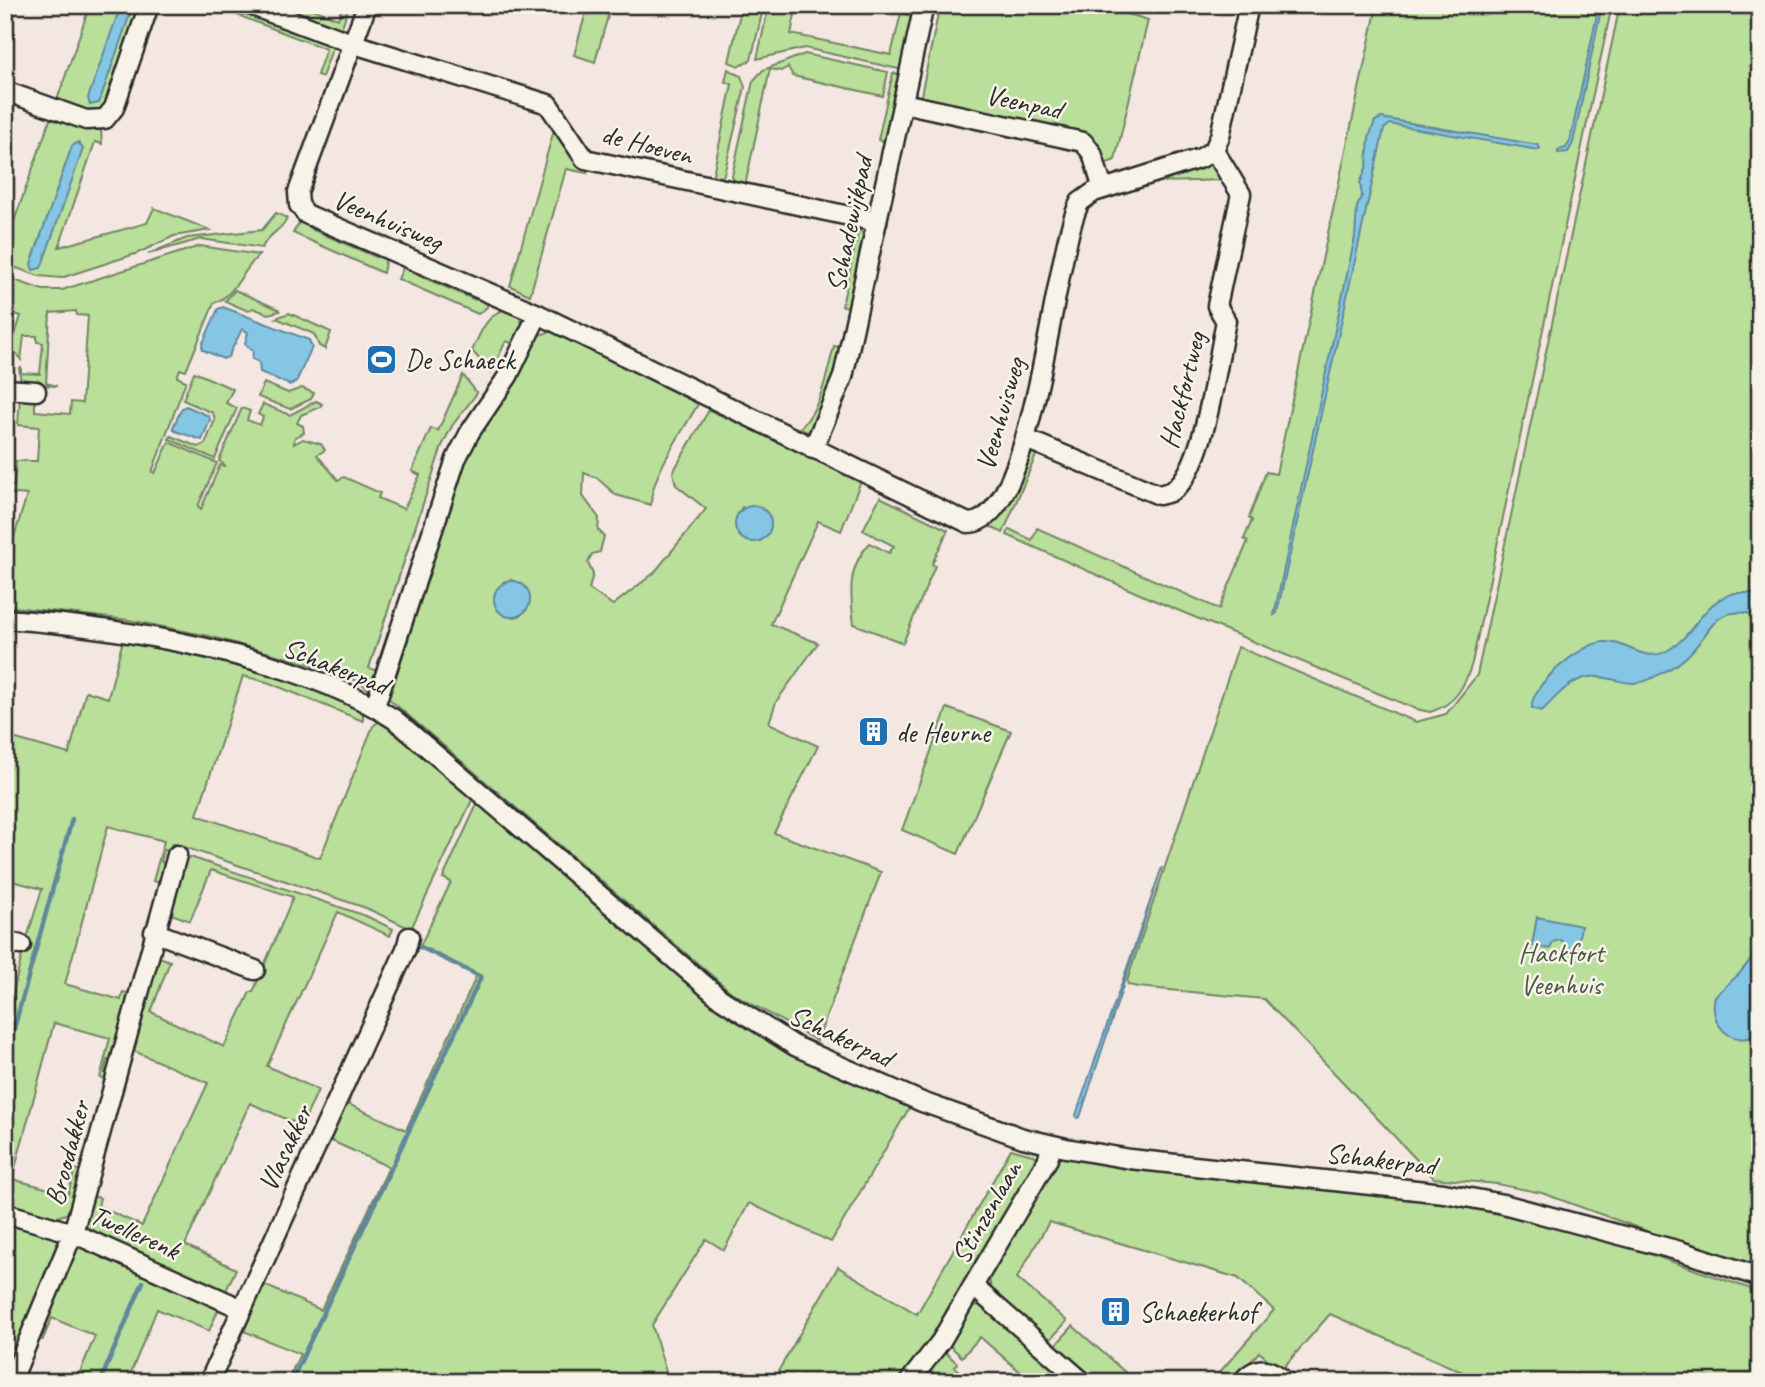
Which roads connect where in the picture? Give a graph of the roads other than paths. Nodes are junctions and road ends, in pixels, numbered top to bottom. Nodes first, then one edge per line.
1 (149, 5) edge
2 (250, 5) edge
3 (367, 5) edge
4 (924, 5) edge
5 (1249, 5) edge
6 (354, 44) junction
7 (5, 91) edge
8 (902, 103) junction
9 (1213, 150) junction
10 (1103, 189) junction
11 (877, 222) junction
12 (538, 314) junction
13 (5, 389) edge
14 (36, 391) dead end
15 (1026, 439) junction
16 (813, 449) junction
17 (5, 619) edge
18 (375, 706) junction
19 (177, 855) dead end
20 (154, 932) junction
21 (408, 937) dead end
22 (255, 970) dead end
23 (1051, 1145) junction
24 (5, 1213) edge
25 (73, 1233) junction
26 (1760, 1277) edge
27 (973, 1286) junction
28 (240, 1308) junction
29 (11, 1382) edge
30 (209, 1382) edge
31 (909, 1382) edge
32 (1083, 1382) edge
33 (1242, 1382) edge
34 (1286, 1382) edge

1 - 7 street
2 - 6 street, de Hoeven
3 - 6 street, Veenhuisweg
4 - 8 street, Schadewijkpad
5 - 9 street
6 - 11 street, de Hoeven
6 - 12 street, Veenhuisweg
8 - 10 street, Veenpad
8 - 11 street, Schadewijkpad
9 - 10 street, Veenhuisweg
9 - 15 street, Hackfortweg
10 - 15 street, Veenhuisweg
11 - 16 street, Schadewijkpad
12 - 16 street, Veenhuisweg
12 - 18 street
13 - 14 street
15 - 16 street, Veenhuisweg
17 - 18 street, Schakerpad
18 - 23 street, Schakerpad
19 - 20 street, Broodakker
20 - 22 street
20 - 25 street, Broodakker
21 - 28 street, Vlasakker
23 - 26 street, Schakerpad
23 - 27 street, Stinzenlaan
24 - 25 street, Twellerenk
25 - 28 street, Twellerenk
25 - 29 street, Broodakker
27 - 31 street
27 - 32 street, Stinzenlaan
28 - 30 street, Vlasakker
33 - 34 street

